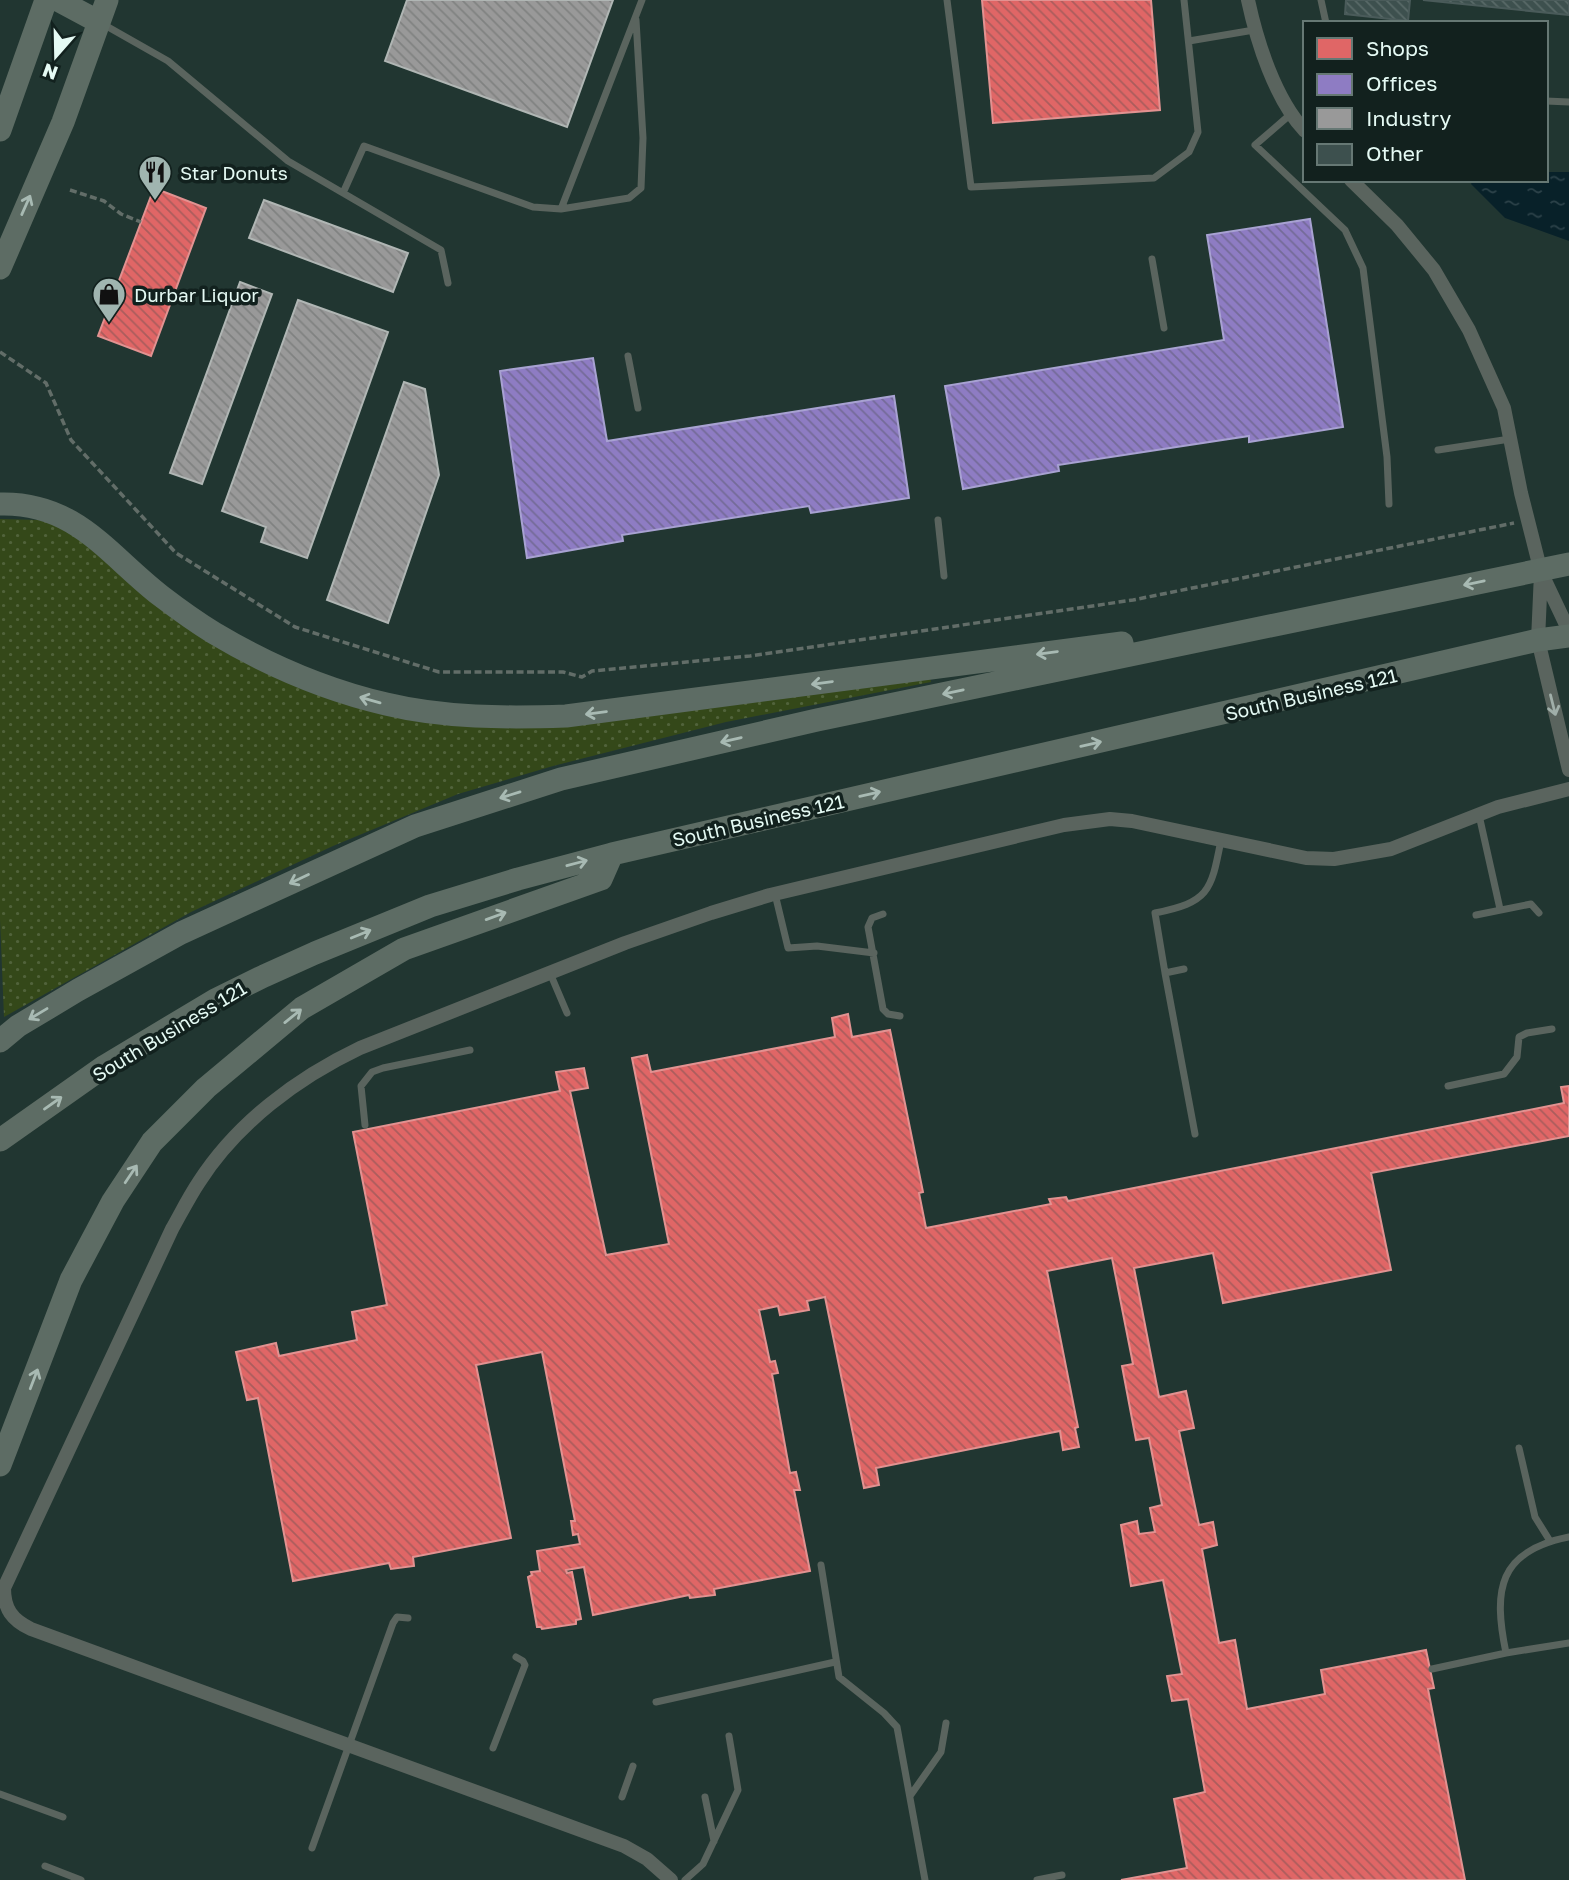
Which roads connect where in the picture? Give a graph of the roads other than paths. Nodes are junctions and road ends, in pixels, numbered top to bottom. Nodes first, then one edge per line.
1 (46, 0) edge
2 (58, 0) edge
3 (642, 0) edge
4 (947, 0) edge
5 (1184, 0) edge
6 (1248, 0) edge
7 (1321, 0) edge
8 (103, 11) edge
9 (636, 16) junction
10 (1326, 21) edge
11 (1254, 30) junction
12 (1189, 41) junction
13 (1548, 101) edge
14 (1569, 102) edge
15 (1292, 113) junction
16 (1303, 128) edge
17 (0, 130) edge
18 (1353, 182) edge
19 (343, 193) junction
20 (561, 208) junction
21 (1152, 259) dead end
22 (0, 268) edge
23 (448, 283) dead end
24 (1164, 328) dead end
25 (628, 356) dead end
26 (638, 408) dead end
27 (1510, 439) junction
28 (1438, 450) dead end
29 (5, 500) edge
30 (1389, 504) dead end
31 (938, 520) dead end
32 (1569, 565) edge
33 (1541, 572) junction
34 (944, 576) dead end
35 (1284, 624) junction
36 (1569, 633) edge
37 (1538, 640) junction
38 (1569, 769) edge
39 (1569, 789) edge
40 (1479, 815) junction
41 (1221, 841) junction
42 (612, 854) junction
43 (775, 894) junction
44 (1500, 909) junction
45 (1539, 913) dead end
46 (883, 914) dead end
47 (1476, 915) dead end
48 (874, 953) junction
49 (1184, 969) dead end
50 (550, 973) junction
51 (1165, 973) junction
52 (567, 1013) dead end
53 (900, 1016) dead end
54 (1552, 1029) dead end
55 (0, 1041) edge
56 (471, 1050) dead end
57 (1448, 1086) dead end
58 (365, 1125) dead end
59 (1195, 1134) dead end
60 (0, 1140) edge
61 (7, 1433) edge
62 (1519, 1448) dead end
63 (0, 1465) edge
64 (1569, 1538) edge
65 (1550, 1541) junction
66 (821, 1564) dead end
67 (408, 1618) dead end
68 (1569, 1643) edge
69 (1506, 1653) junction
70 (516, 1657) dead end
71 (835, 1662) junction
72 (1432, 1669) dead end
73 (656, 1702) dead end
74 (946, 1723) dead end
75 (729, 1736) dead end
76 (349, 1746) junction
77 (493, 1748) dead end
78 (633, 1766) dead end
79 (0, 1794) edge
80 (622, 1797) dead end
81 (705, 1797) dead end
82 (910, 1797) junction
83 (63, 1817) dead end
84 (714, 1842) junction
85 (312, 1849) dead end
86 (45, 1866) dead end
87 (1062, 1875) dead end
88 (81, 1880) edge
89 (671, 1880) edge
90 (685, 1880) edge
91 (925, 1880) edge
92 (1037, 1880) edge

1 - 17 main road
2 - 8 main road
3 - 9 lane
4 - 12 lane
5 - 12 lane
6 - 11 street
7 - 10 lane
8 - 19 lane
22 -> 8 main road
9 - 20 lane
9 - 20 lane
11 - 12 lane
11 - 15 street
13 - 14 lane
15 - 16 street
15 - 30 lane
18 - 27 street
19 - 20 lane
19 - 23 lane
21 - 24 lane
25 - 26 lane
27 - 28 lane
27 - 33 street
35 -> 29 main road
31 - 34 lane
32 - 33 main road
33 -> 35 main road
33 - 36 street
33 - 37 street
35 -> 55 main road
36 - 37 main road, South Business 121
37 -> 38 street
42 -> 37 main road, South Business 121
39 - 40 street
40 - 41 street
40 - 44 lane
41 - 43 street
41 - 51 lane
60 -> 42 main road, South Business 121
61 -> 42 main road
43 - 48 lane
43 - 50 street
44 - 45 lane
44 - 47 lane
46 - 48 lane
48 - 53 lane
49 - 51 lane
50 - 52 lane
50 - 76 street
51 - 59 lane
54 - 57 lane
56 - 58 lane
61 - 63 main road
62 - 65 lane
64 - 65 lane
65 - 69 lane
66 - 71 lane
67 - 76 lane
68 - 69 lane
69 - 72 lane
70 - 77 lane
71 - 73 lane
71 - 82 lane
74 - 82 lane
75 - 84 lane
76 - 85 lane
76 - 89 street
78 - 80 lane
79 - 83 lane
81 - 84 lane
82 - 91 lane
84 - 90 lane
86 - 88 lane
87 - 92 lane

